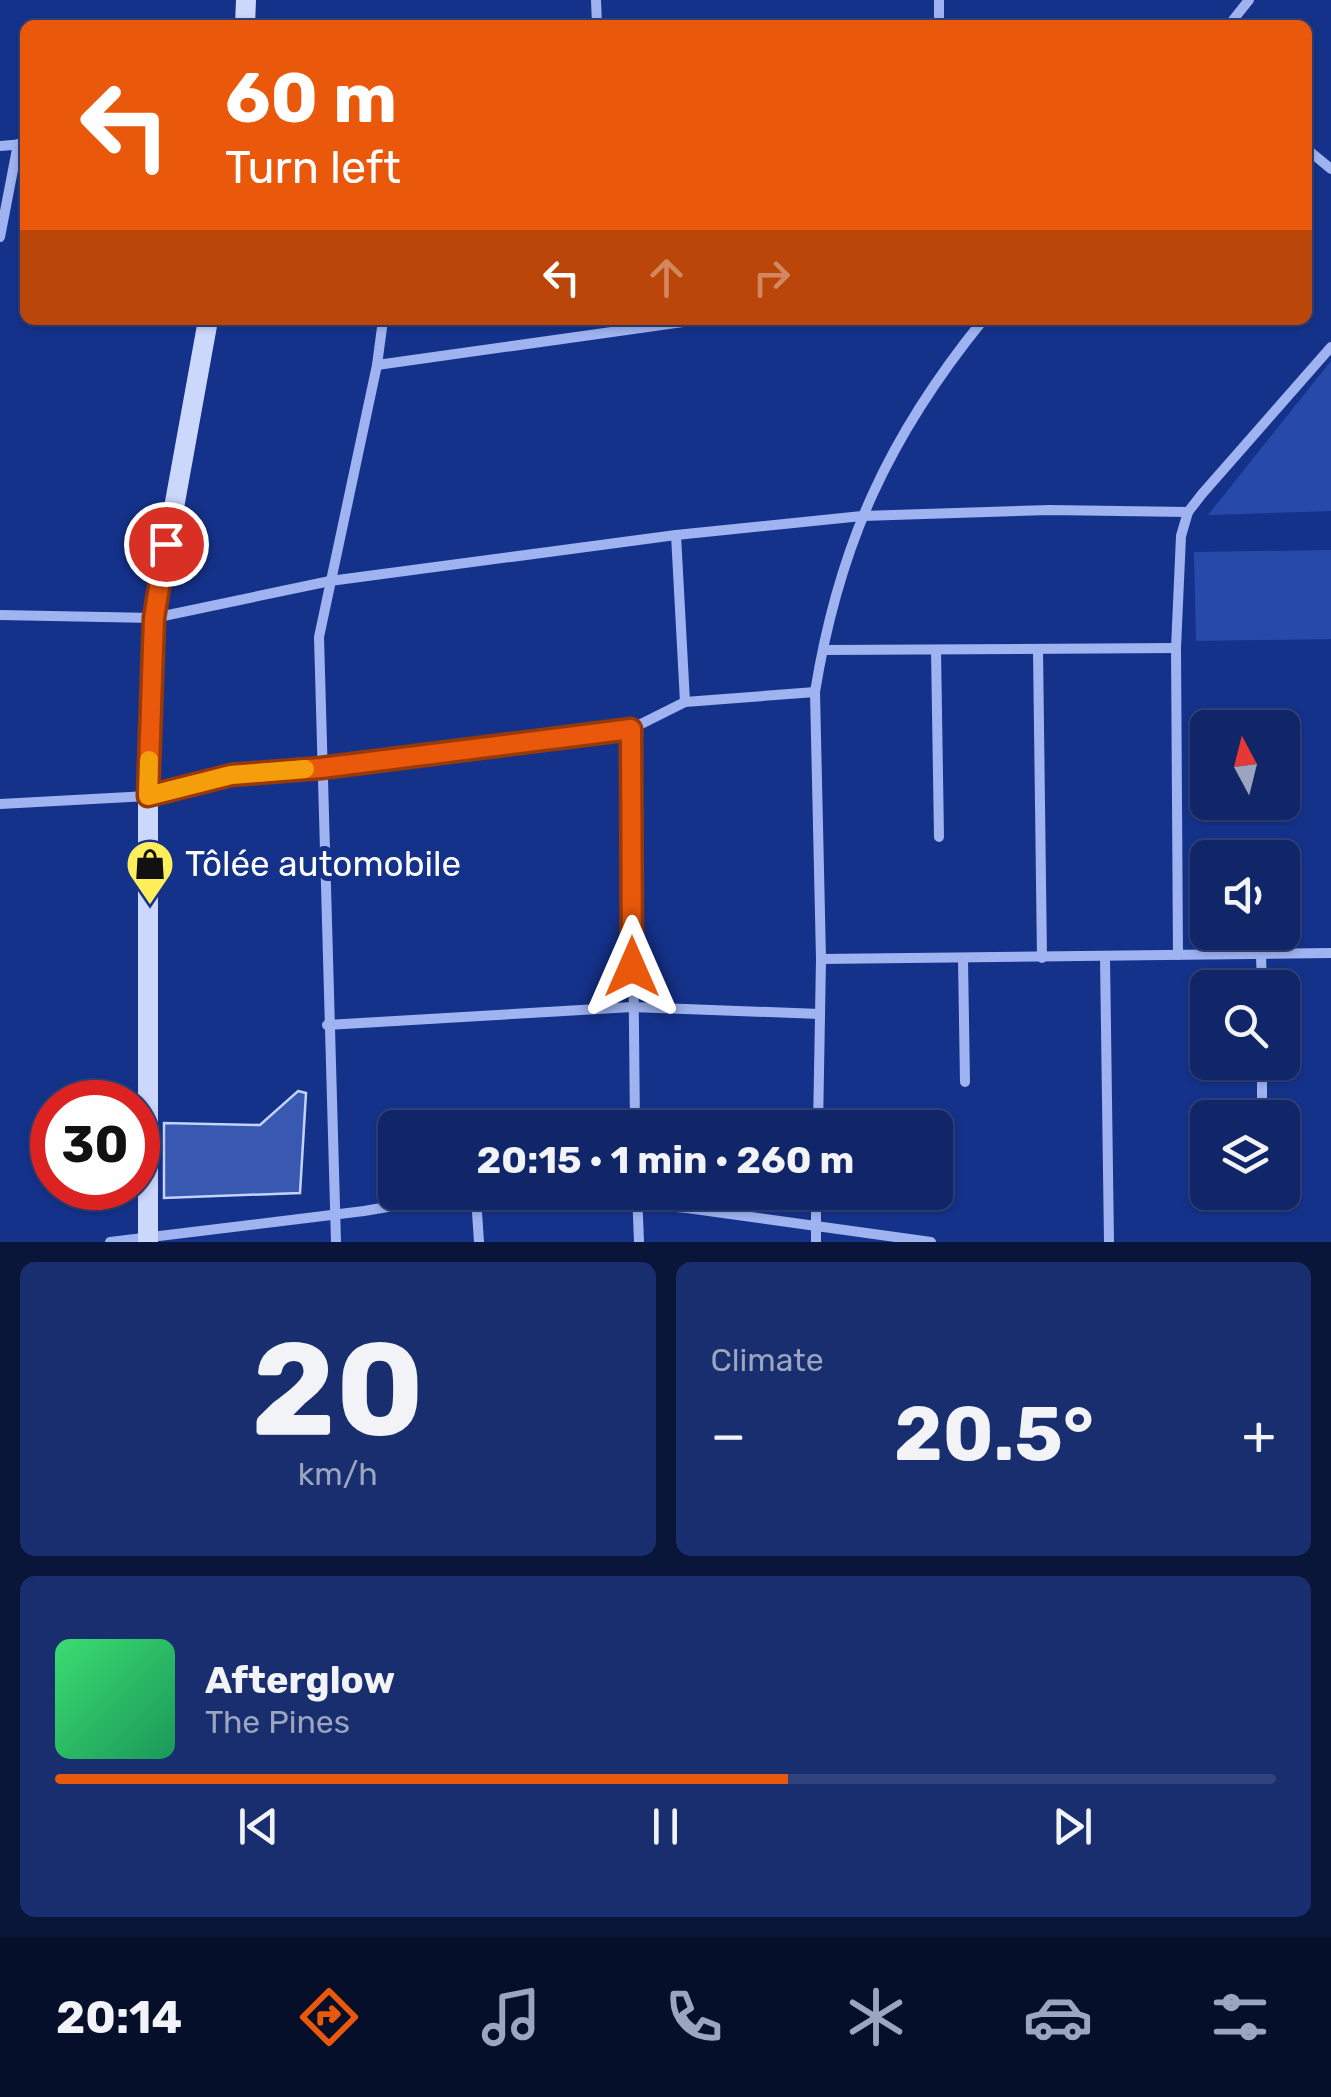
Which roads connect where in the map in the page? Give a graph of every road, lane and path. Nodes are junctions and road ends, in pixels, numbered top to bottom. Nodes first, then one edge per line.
1 (1249, 0) edge
2 (1233, 20) edge
3 (20, 152) edge
4 (0, 237) edge
5 (207, 325) edge
6 (382, 325) edge
7 (649, 325) edge
8 (980, 325) edge
9 (1331, 347) edge
10 (377, 366) junction
11 (1188, 512) junction
12 (862, 516) junction
13 (676, 535) junction
14 (330, 581) junction
15 (0, 615) edge
16 (154, 618) junction
17 (1176, 648) junction
18 (824, 650) junction
19 (936, 650) junction
20 (1038, 650) junction
21 (815, 692) junction
22 (685, 702) junction
23 (631, 729) junction
24 (321, 768) junction
25 (148, 796) junction
26 (0, 804) edge
27 (939, 838) dead end
28 (1331, 952) edge
29 (1178, 955) junction
30 (1262, 955) junction
31 (1106, 957) junction
32 (1042, 958) junction
33 (821, 959) junction
34 (962, 959) junction
35 (1262, 970) edge
36 (632, 1006) junction
37 (820, 1014) junction
38 (328, 1025) junction
39 (966, 1082) dead end
40 (635, 1110) edge
41 (818, 1110) edge
42 (378, 1207) edge
43 (477, 1210) edge
44 (638, 1210) edge
45 (711, 1210) edge
46 (816, 1210) edge
47 (335, 1214) junction
48 (816, 1227) junction
49 (148, 1239) edge
50 (110, 1242) edge
51 (336, 1242) edge
52 (478, 1242) edge
53 (639, 1242) edge
54 (816, 1242) edge
55 (930, 1242) edge
56 (1108, 1242) edge

1 - 2 street
3 - 4 street
5 - 16 main road
6 - 10 street
7 - 10 street
8 - 12 street
9 - 11 street
10 - 14 street
11 - 12 street
11 - 17 street
12 - 13 street
12 - 18 street
13 - 14 street
13 - 22 street
14 - 16 street
14 - 24 street
15 - 16 street
16 - 25 main road
17 - 20 street
17 - 29 street
18 - 19 street
18 - 21 street
19 - 20 street
19 - 27 street
20 - 32 street
21 - 22 street
21 - 33 street
22 - 23 street
23 - 24 street
23 - 36 street
24 - 25 street
24 - 38 street
25 - 26 street
25 - 49 main road
28 - 30 street
29 - 30 street
29 - 31 street
30 - 35 street
31 - 32 street
31 - 56 street
32 - 34 street
33 - 34 street
33 - 37 street
34 - 39 street
36 - 37 street
36 - 38 street
36 - 40 street
37 - 41 street
38 - 47 street
42 - 47 street
43 - 52 street
44 - 53 street
45 - 48 street
46 - 48 street
47 - 49 street
47 - 51 street
48 - 54 street
48 - 55 street
49 - 50 street

